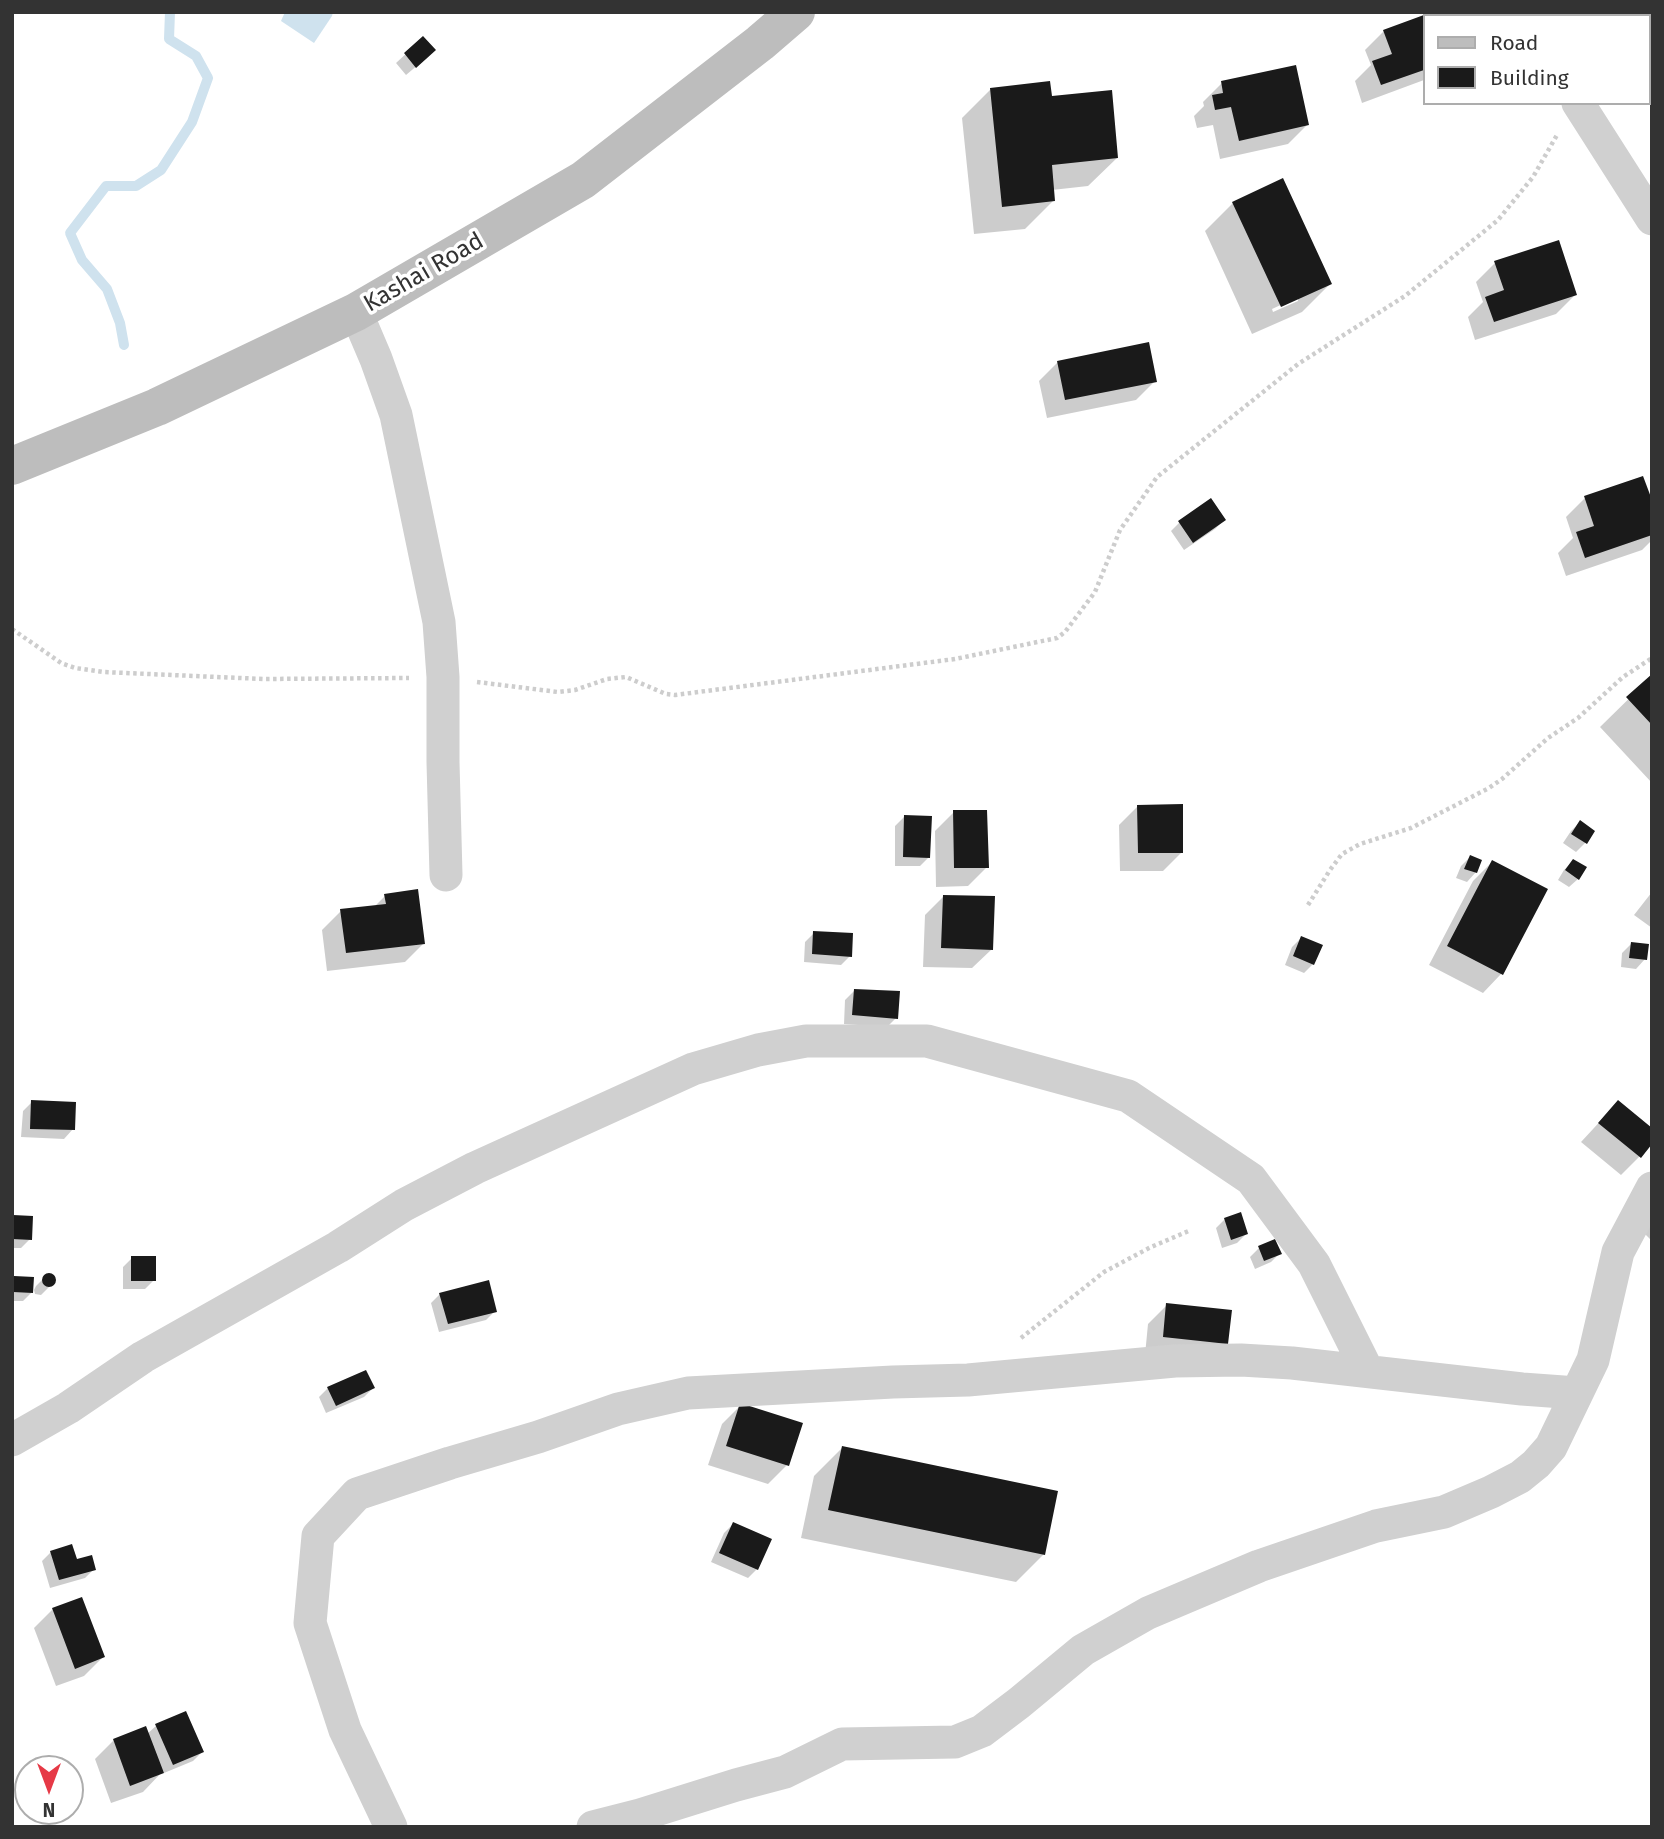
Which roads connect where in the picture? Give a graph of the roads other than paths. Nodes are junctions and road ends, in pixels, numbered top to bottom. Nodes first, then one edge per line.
1 (796, 12) edge
2 (1571, 114) edge
3 (1652, 219) edge
4 (356, 312) junction
5 (12, 466) edge
6 (446, 875) dead end
7 (1652, 1188) edge
8 (1367, 1370) junction
9 (1577, 1393) junction
10 (12, 1440) edge
11 (391, 1827) edge
12 (593, 1827) edge

1 - 4 street, Kashai Road
2 - 3 street
4 - 5 street, Kashai Road
4 - 6 street
7 - 9 street
8 - 9 street
8 - 10 street
8 - 11 street
9 - 12 street

